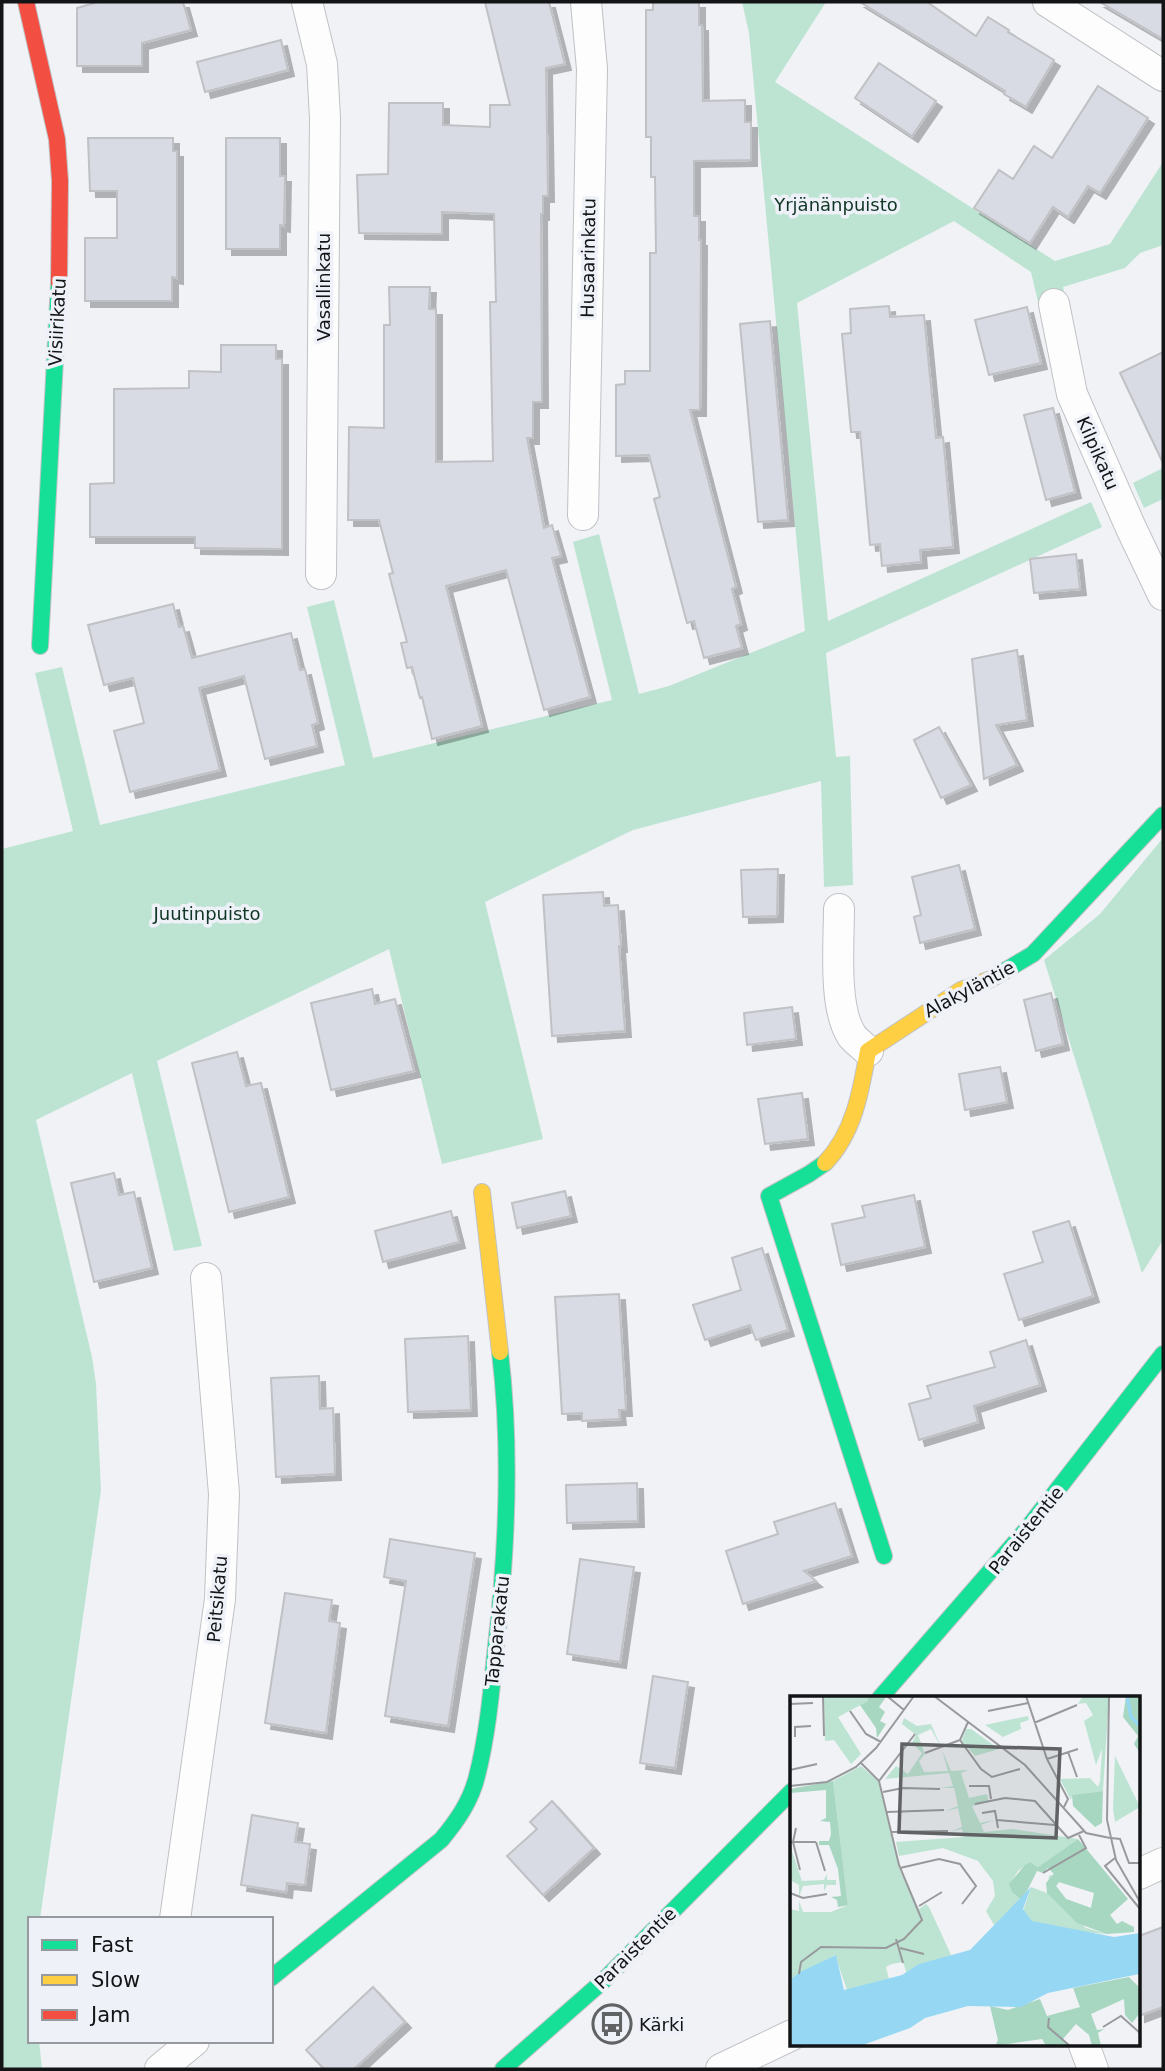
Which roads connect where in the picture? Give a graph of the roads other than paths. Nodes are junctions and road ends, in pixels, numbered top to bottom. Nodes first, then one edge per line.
1 (26, 2) edge
2 (307, 2) edge
3 (586, 2) edge
4 (1048, 2) edge
5 (1163, 76) edge
6 (1054, 304) dead end
7 (583, 515) dead end
8 (321, 574) dead end
9 (1163, 595) edge
10 (40, 646) dead end
11 (1163, 815) edge
12 (839, 909) dead end
13 (868, 1051) junction
14 (482, 1192) dead end
15 (206, 1278) dead end
16 (1163, 1354) edge
17 (884, 1556) dead end
18 (882, 1696) edge
19 (790, 1793) edge
20 (1163, 1863) edge
21 (1140, 1874) edge
22 (175, 1917) edge
23 (273, 1976) edge
24 (790, 2036) edge
25 (190, 2043) edge
26 (1084, 2046) edge
27 (164, 2057) edge
28 (503, 2069) edge
29 (721, 2069) edge
30 (1093, 2069) edge

1 - 10 street, Visiirikatu
2 - 8 street, Vasallinkatu
3 - 7 street, Husaarinkatu
4 - 5 street
6 - 9 street, Kilpikatu
11 - 13 street, Alakyläntie
12 - 13 street
13 - 17 street
14 - 23 street, Tapparakatu
15 - 22 street, Peitsikatu
16 - 18 street, Paraistentie
19 - 28 street, Paraistentie
20 - 21 street
24 - 29 street
25 - 27 street
26 - 30 street

